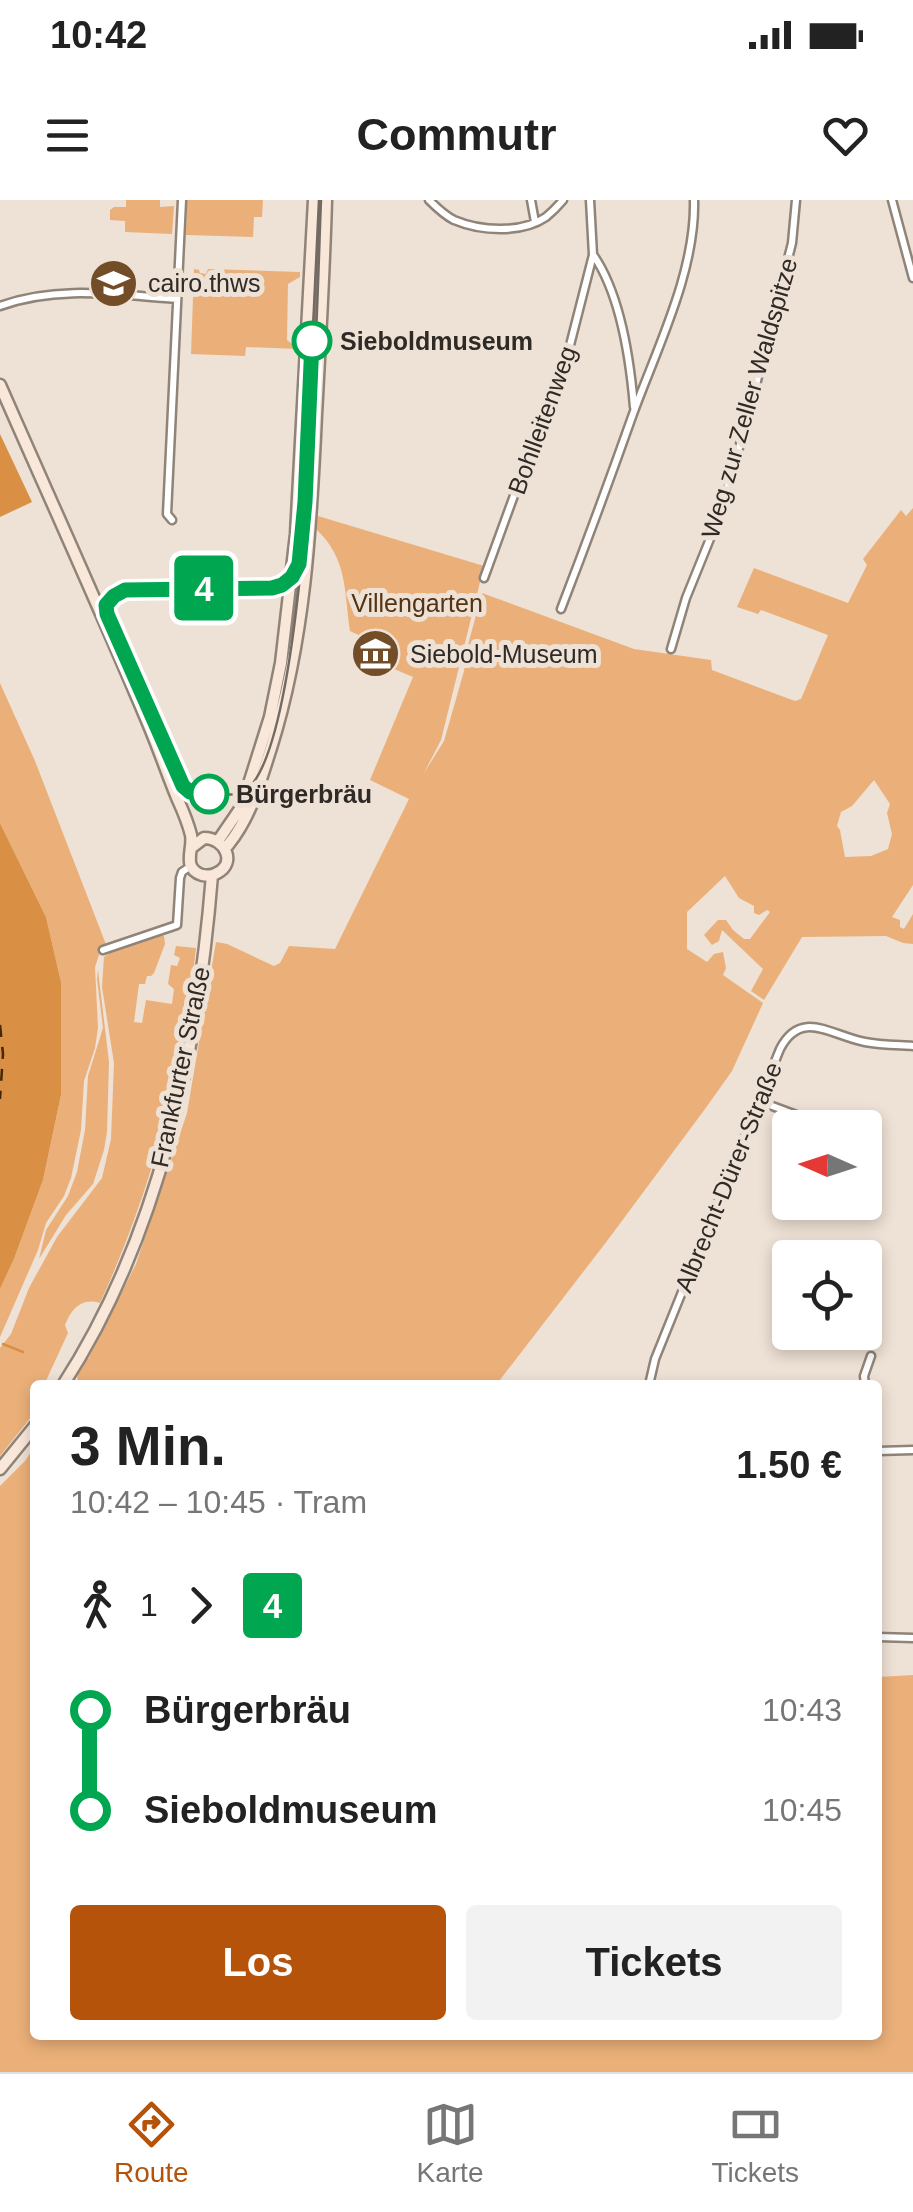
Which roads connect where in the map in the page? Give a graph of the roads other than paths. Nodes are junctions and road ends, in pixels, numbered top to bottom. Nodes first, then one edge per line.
1 (182, 200) edge
2 (314, 200) edge
3 (326, 200) edge
4 (429, 200) edge
5 (531, 200) edge
6 (563, 200) edge
7 (590, 200) edge
8 (694, 200) edge
9 (796, 200) edge
10 (892, 200) edge
11 (536, 222) junction
12 (594, 255) junction
13 (913, 278) edge
14 (177, 299) junction
15 (0, 306) edge
16 (0, 385) edge
17 (302, 403) junction
18 (317, 405) junction
19 (634, 410) junction
20 (299, 478) junction
21 (314, 479) junction
22 (172, 520) dead end
23 (484, 578) dead end
24 (562, 609) dead end
25 (292, 628) junction
26 (671, 649) dead end
27 (186, 817) junction
28 (204, 838) junction
29 (221, 844) junction
30 (192, 848) junction
31 (188, 868) junction
32 (207, 875) junction
33 (103, 950) dead end
34 (913, 1046) edge
35 (760, 1101) junction
36 (784, 1110) edge
37 (871, 1356) dead end
38 (66, 1380) edge
39 (651, 1380) edge
40 (864, 1380) edge
41 (30, 1432) edge
42 (913, 1450) edge
43 (882, 1451) edge
44 (0, 1469) edge
45 (882, 1636) edge
46 (911, 1639) edge

1 - 14 street
2 - 17 main road
3 - 18 main road
4 - 11 street
5 - 11 street
6 - 11 street
7 - 12 street, Bohlleitenweg
8 - 19 street
9 - 26 street, Weg zur Zeller Waldspitze
10 - 13 street
12 - 19 street
12 - 23 street, Bohlleitenweg
14 - 15 street
14 - 22 street
16 - 27 main road
17 - 18 main road
17 - 20 main road
18 - 21 main road
19 - 24 street
20 - 21 main road
20 - 25 main road
21 - 25 main road
25 - 29 main road
27 - 28 main road
27 - 30 main road
28 - 29 main road
28 - 30 main road
29 - 32 main road
30 - 31 main road
31 - 32 main road
31 - 33 street
32 - 38 main road, Frankfurter Straße
34 - 35 street, Albrecht-Dürer-Straße
35 - 36 street
35 - 39 street, Albrecht-Dürer-Straße
37 - 40 street
41 - 44 main road
42 - 43 street
45 - 46 street

